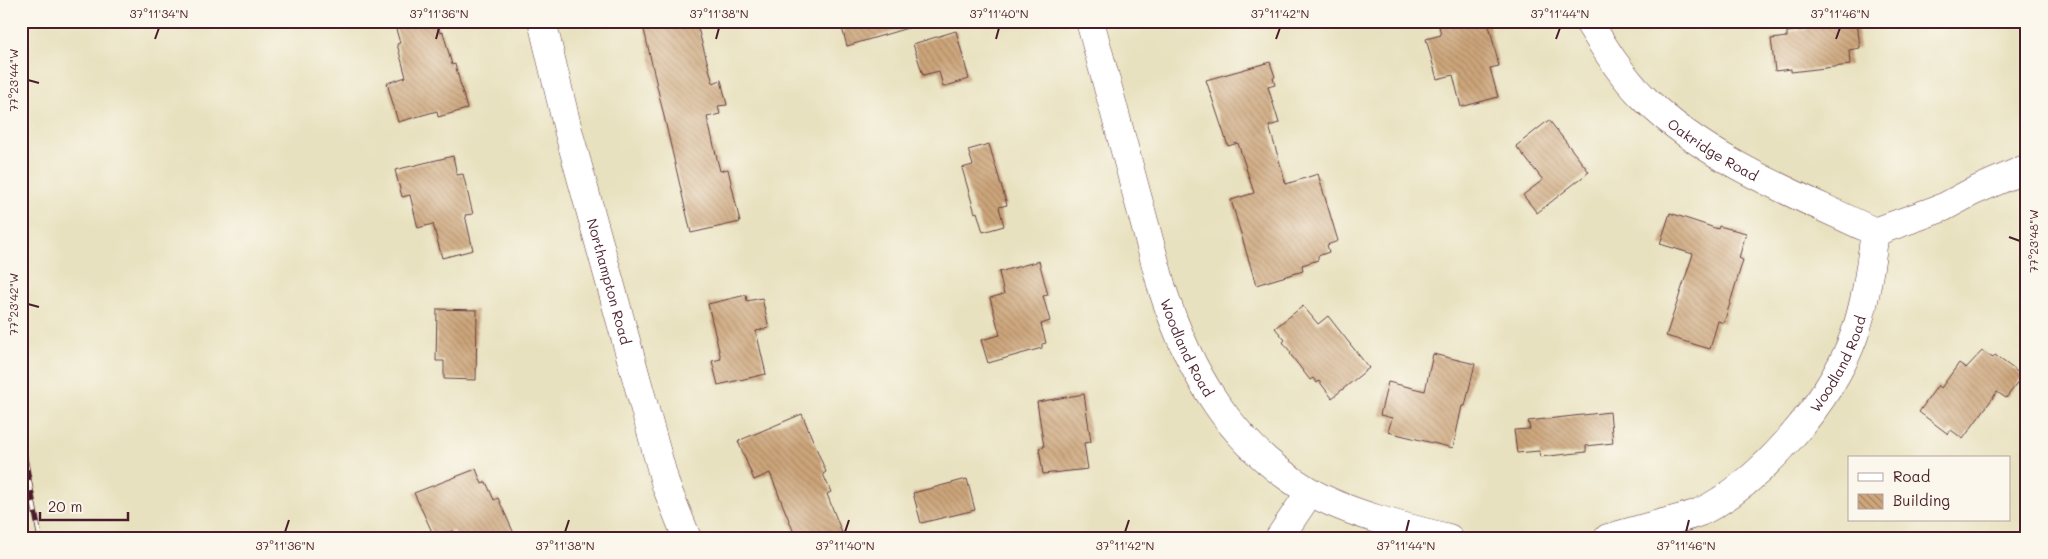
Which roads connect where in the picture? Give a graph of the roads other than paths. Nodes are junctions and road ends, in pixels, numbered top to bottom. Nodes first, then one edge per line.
1 (542, 21) edge
2 (1090, 21) edge
3 (1588, 21) edge
4 (2027, 168) edge
5 (1875, 232) junction
6 (1310, 492) junction
7 (687, 538) edge
8 (1279, 538) edge
9 (1449, 538) edge
10 (1608, 538) edge

1 - 7 street, Northampton Road
2 - 6 street, Woodland Road
3 - 5 street, Oakridge Road
4 - 5 street
5 - 10 street, Woodland Road
6 - 8 street
6 - 9 street, Woodland Road

